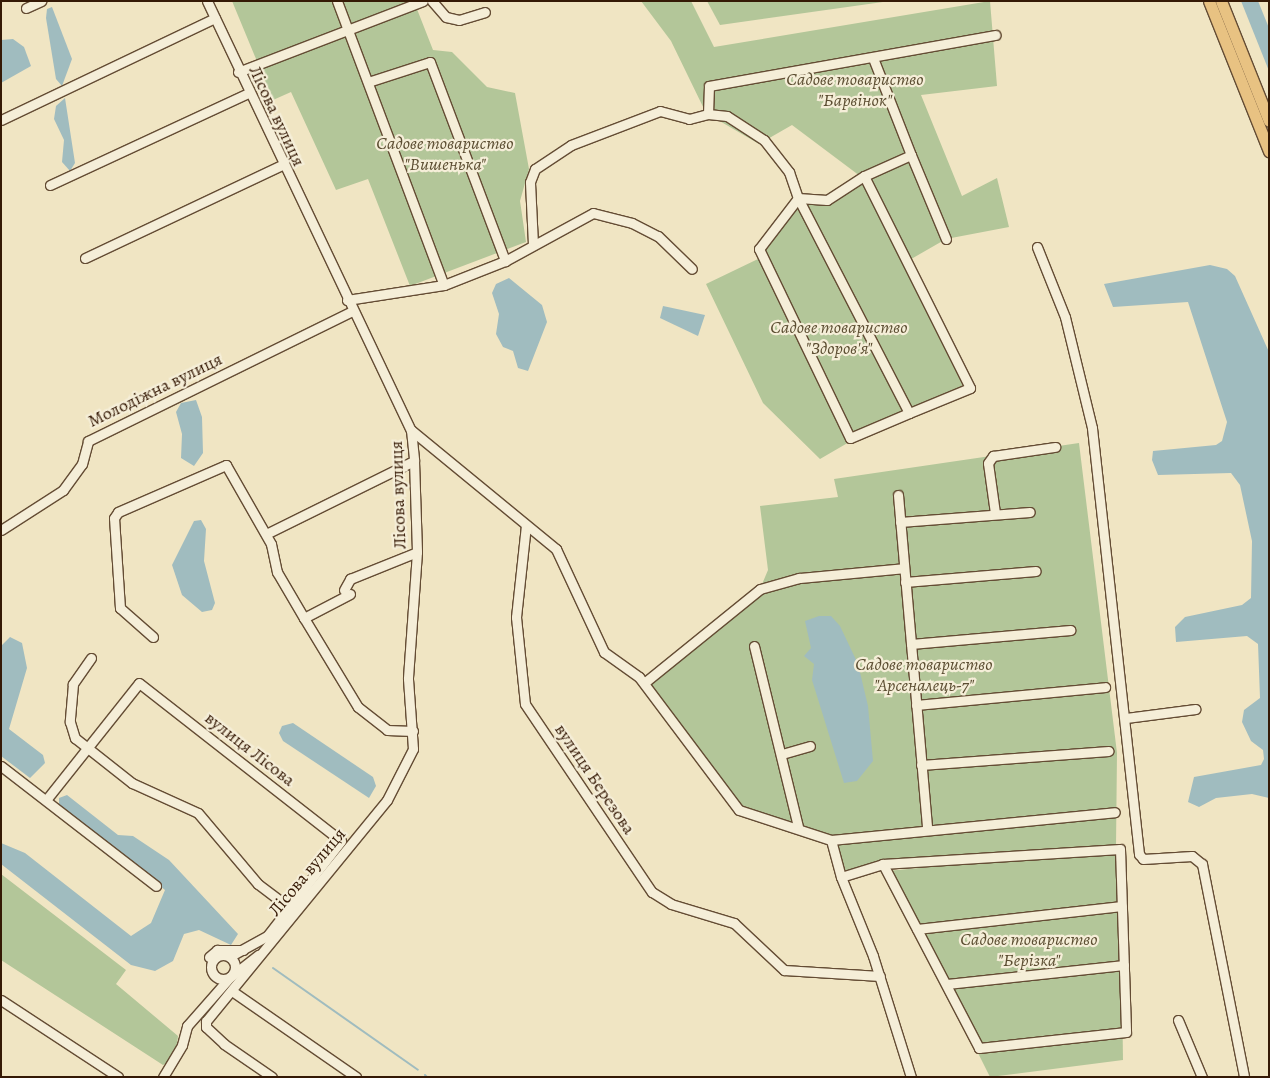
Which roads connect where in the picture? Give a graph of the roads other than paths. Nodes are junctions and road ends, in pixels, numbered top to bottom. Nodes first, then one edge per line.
1 (41, 1) edge
2 (207, 1) edge
3 (337, 1) edge
4 (423, 1) edge
5 (432, 1) edge
6 (1209, 1) edge
7 (1221, 1) edge
8 (26, 8) dead end
9 (485, 12) dead end
10 (215, 18) junction
11 (348, 28) junction
12 (996, 35) dead end
13 (873, 58) junction
14 (238, 72) junction
15 (368, 82) junction
16 (248, 93) junction
17 (708, 114) junction
18 (1, 120) edge
19 (1269, 121) edge
20 (1269, 152) edge
21 (911, 156) junction
22 (282, 165) junction
23 (864, 176) junction
24 (50, 185) dead end
25 (798, 198) junction
26 (946, 239) dead end
27 (533, 244) junction
28 (1037, 247) dead end
29 (85, 258) dead end
30 (505, 261) junction
31 (692, 269) dead end
32 (444, 285) junction
33 (347, 300) junction
34 (352, 311) junction
35 (910, 413) junction
36 (411, 430) junction
37 (1055, 447) dead end
38 (414, 461) junction
39 (898, 495) dead end
40 (1030, 512) dead end
41 (995, 513) junction
42 (900, 522) junction
43 (526, 525) junction
44 (1, 530) edge
45 (266, 534) junction
46 (417, 552) junction
47 (904, 568) junction
48 (1036, 571) dead end
49 (906, 582) junction
50 (304, 618) junction
51 (1070, 630) dead end
52 (153, 638) dead end
53 (911, 644) junction
54 (754, 646) dead end
55 (91, 658) dead end
56 (644, 684) junction
57 (1105, 687) dead end
58 (916, 705) junction
59 (1195, 709) dead end
60 (1126, 718) junction
61 (412, 731) junction
62 (810, 746) dead end
63 (88, 751) junction
64 (1108, 751) dead end
65 (782, 754) junction
66 (922, 765) junction
67 (1, 766) edge
68 (46, 800) junction
69 (1115, 812) dead end
70 (798, 827) junction
71 (927, 828) junction
72 (831, 840) junction
73 (883, 864) junction
74 (841, 877) junction
75 (156, 886) dead end
76 (1122, 906) junction
77 (290, 908) junction
78 (917, 929) junction
79 (243, 950) junction
80 (263, 951) junction
81 (230, 958) junction
82 (251, 960) junction
83 (1124, 965) junction
84 (211, 971) junction
85 (880, 976) junction
86 (230, 977) junction
87 (946, 984) junction
88 (232, 991) junction
89 (1, 1000) edge
90 (1178, 1020) dead end
91 (118, 1077) edge
92 (163, 1077) edge
93 (272, 1077) edge
94 (356, 1077) edge
95 (911, 1077) edge
96 (1202, 1077) edge
97 (1244, 1077) edge

1 - 8 street
2 - 10 street, Лісова вулиця
3 - 11 street
4 - 11 street
5 - 9 street
6 - 20 main road
7 - 19 main road
10 - 14 street, Лісова вулиця
10 - 18 street
11 - 14 street
11 - 15 street
12 - 13 street
13 - 17 street
13 - 21 street
14 - 16 street, Лісова вулиця
15 - 30 street
15 - 32 street
16 - 22 street, Лісова вулиця
16 - 24 street
17 - 25 street
17 - 27 street
21 - 23 street
21 - 26 street
22 - 29 street
22 - 33 street, Лісова вулиця
23 - 25 street
23 - 35 street
25 - 35 street
25 - 35 street
27 - 30 street
27 - 31 street
28 - 60 street
30 - 32 street
32 - 33 street
33 - 34 street, Лісова вулиця
34 - 36 street, Лісова вулиця
34 - 44 street, Молодіжна вулиця
36 - 38 street, Лісова вулиця
36 - 43 street
37 - 41 street
38 - 45 street
38 - 46 street, Лісова вулиця
39 - 42 street
40 - 41 street
41 - 42 street
42 - 47 street
43 - 56 street
43 - 85 street, вулиця Березова
45 - 50 street
45 - 52 street
46 - 50 street
46 - 61 street, Лісова вулиця
47 - 49 street
47 - 56 street
48 - 49 street
49 - 53 street
50 - 61 street
51 - 53 street
53 - 58 street
54 - 65 street
55 - 63 street
56 - 70 street
57 - 58 street
58 - 66 street
59 - 60 street
60 - 97 street
61 - 80 street, Лісова вулиця
62 - 65 street
63 - 68 street
63 - 77 street
63 - 77 street, вулиця Лісова
64 - 66 street
65 - 70 street
66 - 71 street
67 - 68 street
68 - 75 street
69 - 71 street
70 - 72 street
71 - 72 street
72 - 74 street
73 - 74 street
73 - 76 street
73 - 78 street
74 - 85 street
76 - 78 street
76 - 83 street
77 - 79 street
78 - 87 street
79 - 81 street
79 - 84 street
80 - 82 street
80 - 88 street
81 - 82 street
81 - 84 street
81 - 86 street
82 - 86 street
83 - 87 street
83 - 87 street
84 - 86 street
85 - 95 street
86 - 92 street
88 - 93 street
88 - 94 street
89 - 91 street
90 - 96 street

